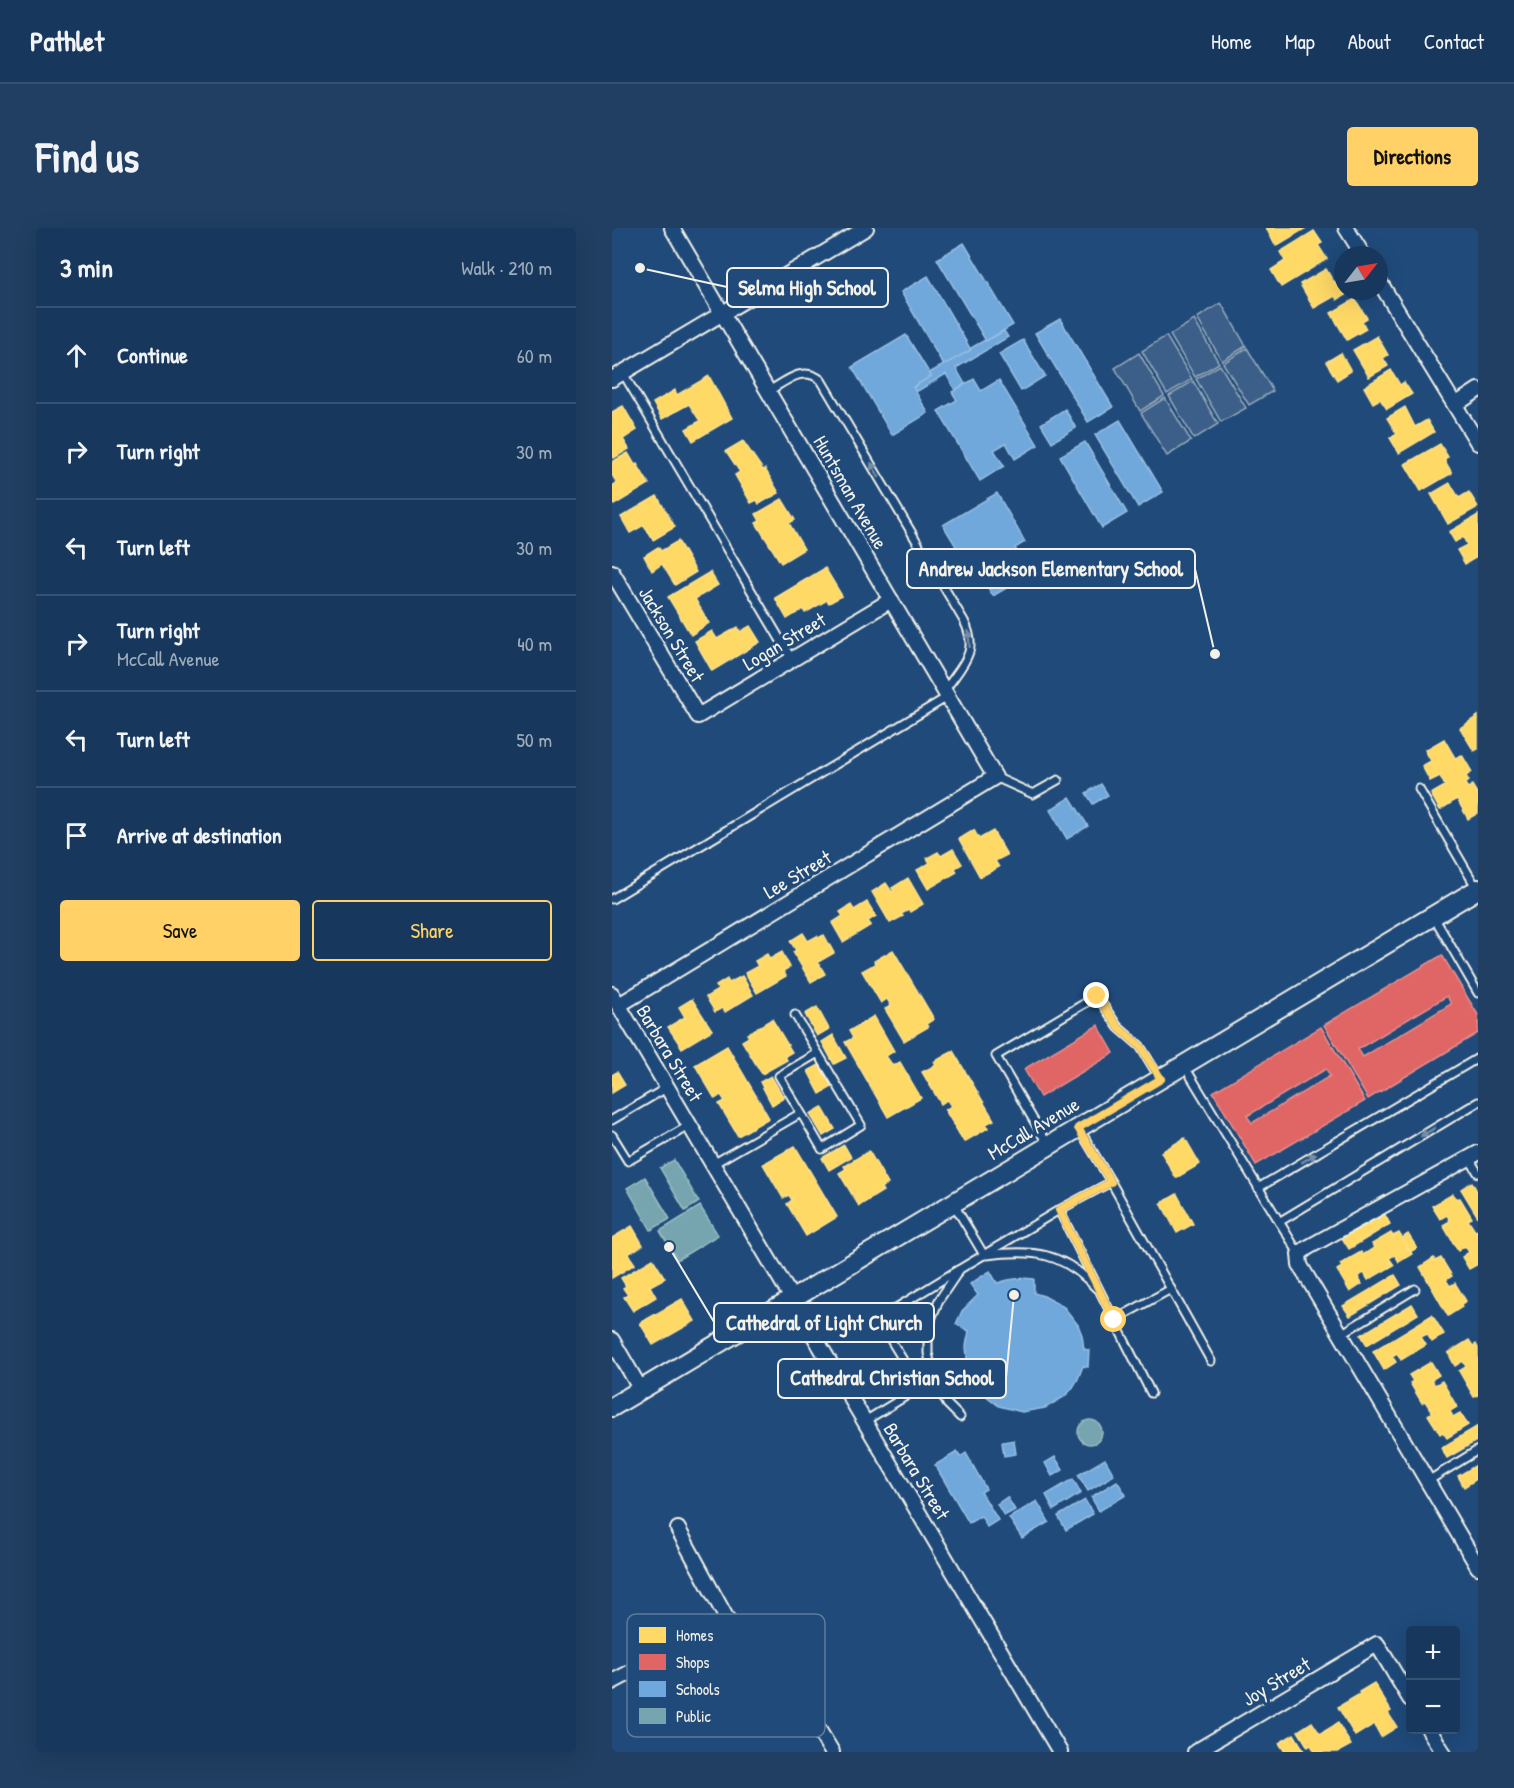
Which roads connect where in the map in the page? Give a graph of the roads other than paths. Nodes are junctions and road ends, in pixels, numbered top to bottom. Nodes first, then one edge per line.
1 (672, 228) edge
2 (866, 228) edge
3 (1346, 228) edge
4 (1357, 246) edge
5 (1388, 296) edge
6 (723, 314) junction
7 (617, 376) edge
8 (1478, 390) edge
9 (769, 391) junction
10 (1455, 405) junction
11 (1478, 443) edge
12 (612, 572) edge
13 (891, 600) junction
14 (791, 658) junction
15 (947, 693) junction
16 (698, 716) joint
17 (995, 777) junction
18 (1058, 780) dead end
19 (1419, 789) dead end
20 (1478, 889) edge
21 (612, 899) edge
22 (1433, 915) junction
23 (1478, 993) edge
24 (615, 1000) edge
25 (795, 1015) dead end
26 (818, 1053) junction
27 (1478, 1058) edge
28 (1185, 1065) junction
29 (1161, 1079) junction
30 (668, 1088) junction
31 (1478, 1102) edge
32 (801, 1113) junction
33 (612, 1120) edge
34 (690, 1125) junction
35 (1078, 1128) junction
36 (612, 1135) edge
37 (1048, 1145) junction
38 (1473, 1156) edge
39 (713, 1164) junction
40 (1478, 1173) edge
41 (1111, 1182) junction
42 (1258, 1188) junction
43 (953, 1203) junction
44 (1059, 1210) junction
45 (1279, 1222) junction
46 (1299, 1254) junction
47 (984, 1255) junction
48 (960, 1269) junction
49 (1171, 1289) junction
50 (1414, 1289) dead end
51 (793, 1299) junction
52 (1106, 1303) junction
53 (1114, 1320) junction
54 (1341, 1334) junction
55 (612, 1340) edge
56 (1211, 1361) dead end
57 (934, 1379) junction
58 (920, 1388) junction
59 (641, 1390) junction
60 (1151, 1393) dead end
61 (612, 1407) edge
62 (960, 1417) dead end
63 (865, 1421) junction
64 (1478, 1450) edge
65 (1428, 1481) junction
66 (678, 1528) dead end
67 (1478, 1567) edge
68 (724, 1614) edge
69 (627, 1674) edge
70 (612, 1682) edge
71 (1406, 1692) edge
72 (1432, 1734) edge
73 (823, 1737) edge
74 (832, 1752) edge
75 (1060, 1752) edge
76 (1195, 1752) edge
77 (1443, 1752) edge

1 - 6 street, Huntsman Avenue
2 - 6 street
3 - 4 street
5 - 10 street
6 - 7 street
6 - 9 street, Huntsman Avenue
7 - 14 lane
8 - 10 street
9 - 13 street, Huntsman Avenue
15 -> 9 lane
10 - 11 street
12 - 16 street, Jackson Street
13 - 14 street, Logan Street
13 - 15 street, Huntsman Avenue
14 - 16 street, Logan Street
15 - 17 street, Huntsman Avenue
15 - 21 lane
17 - 18 lane
17 - 24 street, Lee Street
19 - 20 lane
20 - 22 main road, McCall Avenue
22 - 23 lane
22 - 28 main road, McCall Avenue
24 - 30 street, Barbara Street
25 - 26 lane
26 - 32 lane
26 - 32 lane
42 -> 27 lane
28 - 29 main road, McCall Avenue
28 - 42 lane
29 - 35 main road, McCall Avenue
29 - 37 lane
30 - 33 lane
30 - 34 street, Barbara Street
31 -> 45 lane
32 - 39 lane
34 - 36 lane
34 - 39 street, Barbara Street
35 - 37 main road, McCall Avenue
35 - 41 lane
37 - 43 main road, McCall Avenue
38 - 40 lane
38 - 46 street
39 - 51 street, Barbara Street
41 - 44 lane
41 - 49 lane
42 - 45 lane
43 - 47 lane
43 - 51 main road, McCall Avenue
44 - 47 lane
44 - 52 lane
45 - 46 lane
46 - 54 street
47 - 48 lane
47 - 52 lane
48 - 57 lane
48 - 58 lane
49 - 53 lane
49 - 56 lane
50 - 54 lane
51 - 59 main road, McCall Avenue
51 - 63 street, Barbara Street
52 - 53 lane
53 - 60 lane
54 - 65 street
55 - 59 street
57 - 58 lane
57 - 62 lane
58 - 63 lane
59 - 61 main road, McCall Avenue
63 - 75 street, Barbara Street
64 - 65 lane
65 - 67 street
66 - 68 street
69 - 70 street
71 - 76 street, Joy Street
72 - 77 street
73 - 74 street

